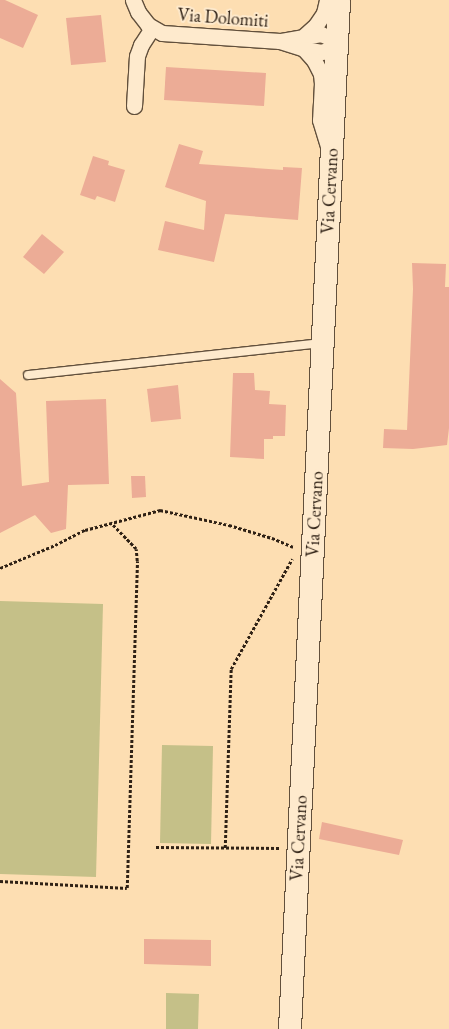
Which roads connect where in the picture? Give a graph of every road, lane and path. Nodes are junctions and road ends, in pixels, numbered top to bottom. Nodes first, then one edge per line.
1 (133, 0) edge
2 (327, 0) edge
3 (340, 0) edge
4 (152, 28) junction
5 (305, 42) junction
6 (337, 45) junction
7 (134, 106) dead end
8 (332, 160) junction
9 (323, 343) junction
10 (28, 375) dead end
11 (111, 523) junction
12 (298, 549) dead end
13 (294, 556) dead end
14 (0, 568) edge
15 (156, 847) dead end
16 (225, 848) junction
17 (283, 848) dead end
18 (0, 881) edge
19 (290, 1029) edge

1 - 4 street, Via Dolomiti
2 - 5 street
3 - 6 main road, Via Cervano
4 - 5 street, Via Dolomiti
4 - 7 street
5 - 6 street, Via Dolomiti
5 - 8 street
6 - 8 main road, Via Cervano
8 - 9 main road, Via Cervano
9 - 10 lane
9 - 19 main road, Via Cervano
11 - 12 path
11 - 14 path
11 - 18 path
13 - 16 path
15 - 16 path
16 - 17 path

